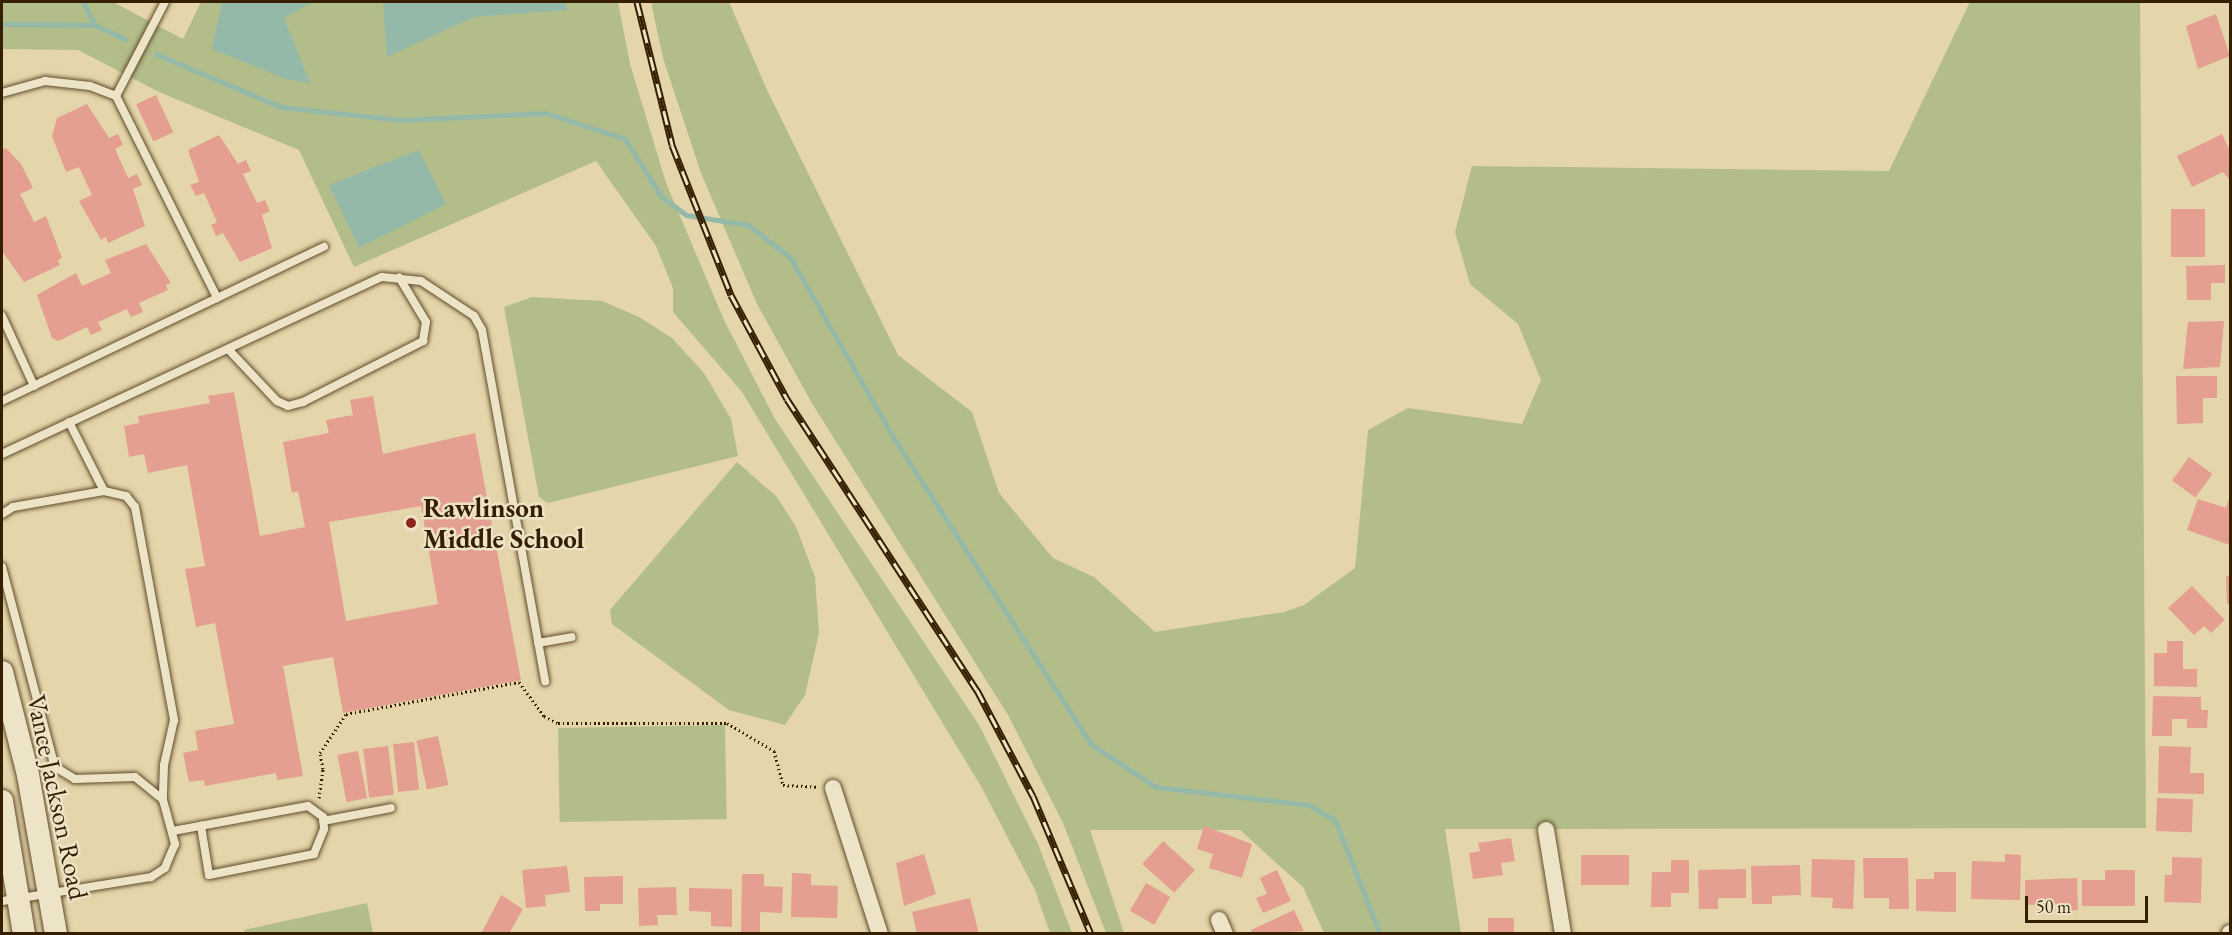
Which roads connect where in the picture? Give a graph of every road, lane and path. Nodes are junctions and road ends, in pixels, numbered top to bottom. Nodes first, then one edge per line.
1 (165, 2) edge
2 (2, 93) edge
3 (116, 96) junction
4 (324, 247) dead end
5 (399, 277) junction
6 (217, 298) junction
7 (2, 316) edge
8 (228, 349) junction
9 (34, 386) junction
10 (2, 401) edge
11 (69, 422) junction
12 (2, 454) edge
13 (104, 491) junction
14 (2, 514) edge
15 (2, 567) edge
16 (571, 637) dead end
17 (538, 642) junction
18 (2, 672) edge
19 (545, 681) dead end
20 (833, 788) joint
21 (163, 800) junction
22 (2, 801) edge
23 (391, 808) dead end
24 (317, 809) junction
25 (323, 821) junction
26 (201, 826) junction
27 (1546, 830) dead end
28 (172, 831) junction
29 (50, 895) junction
30 (10, 900) edge
31 (24, 933) edge
32 (56, 933) edge
33 (880, 933) edge
34 (1563, 933) edge

1 - 3 lane
2 - 3 lane
3 - 6 lane
4 - 6 lane
5 - 8 lane
5 - 8 lane
5 - 17 lane
6 - 9 lane
7 - 9 lane
8 - 11 lane
9 - 10 lane
11 - 12 lane
11 - 13 lane
13 - 14 lane
13 - 21 lane
15 - 21 lane
16 - 17 lane
17 - 19 lane
18 - 29 main road, Vance Jackson Road
20 - 24 path
20 - 33 street
21 - 28 lane
22 - 30 main road, Vance Jackson Road
23 - 25 lane
24 - 25 lane
24 - 26 lane
25 - 26 lane
26 - 28 lane
27 - 34 street
28 - 29 lane
29 - 30 lane
29 - 32 main road, Vance Jackson Road
30 - 31 main road, Vance Jackson Road

